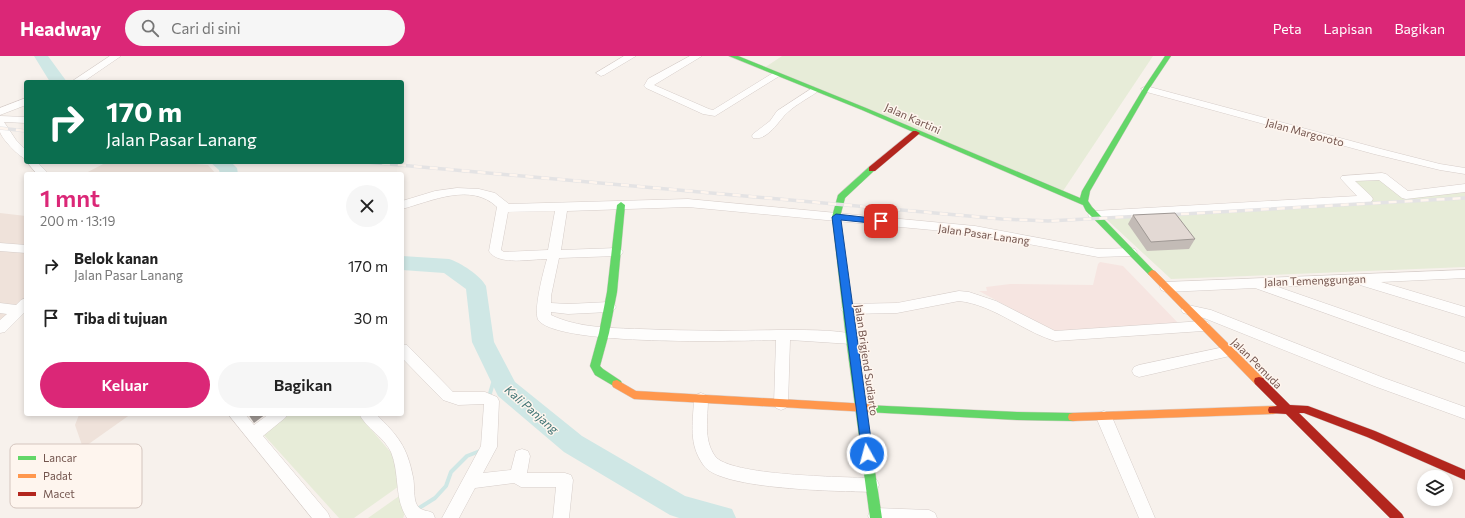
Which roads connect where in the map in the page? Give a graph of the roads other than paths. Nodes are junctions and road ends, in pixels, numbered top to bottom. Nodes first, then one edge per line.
1 (114, 56) edge
2 (631, 56) edge
3 (697, 56) edge
4 (732, 56) edge
5 (1168, 56) edge
6 (601, 73) dead end
7 (776, 74) junction
8 (78, 80) edge
9 (1146, 89) junction
10 (814, 90) junction
11 (24, 103) edge
12 (0, 112) edge
13 (0, 119) edge
14 (24, 120) edge
15 (2, 131) edge
16 (916, 133) junction
17 (757, 136) dead end
18 (24, 154) edge
19 (33, 164) edge
20 (1465, 171) edge
21 (41, 172) edge
22 (1465, 188) edge
23 (404, 195) edge
24 (428, 197) junction
25 (1084, 203) junction
26 (404, 204) edge
27 (621, 205) junction
28 (503, 207) junction
29 (562, 207) junction
30 (837, 211) junction
31 (1098, 219) junction
32 (0, 247) edge
33 (24, 249) edge
34 (617, 252) junction
35 (1131, 252) junction
36 (554, 254) junction
37 (1465, 274) edge
38 (1356, 279) junction
39 (1252, 282) junction
40 (1166, 287) junction
41 (22, 306) edge
42 (545, 307) junction
43 (609, 307) junction
44 (0, 308) edge
45 (848, 309) junction
46 (1188, 310) junction
47 (1465, 312) edge
48 (1204, 326) junction
49 (0, 328) edge
50 (604, 333) junction
51 (783, 336) junction
52 (851, 339) junction
53 (404, 351) edge
54 (1229, 351) junction
55 (1465, 358) edge
56 (1140, 370) dead end
57 (701, 399) junction
58 (781, 404) junction
59 (862, 407) junction
60 (1287, 409) junction
61 (1465, 413) edge
62 (238, 416) edge
63 (277, 416) edge
64 (369, 416) edge
65 (1104, 417) junction
66 (254, 434) junction
67 (522, 456) dead end
68 (1465, 475) edge
69 (518, 476) junction
70 (469, 482) junction
71 (871, 485) junction
72 (417, 513) edge
73 (876, 517) edge
74 (1394, 517) edge
75 (322, 518) edge
76 (450, 518) edge
77 (561, 518) edge
78 (928, 518) edge
79 (1147, 518) edge

1 - 8 street
2 - 6 street
3 - 7 street
4 - 7 street, Jalan Kartini
5 - 9 street
7 - 10 street, Jalan Kartini
9 - 20 street, Jalan Margoroto
9 - 25 street
10 - 16 street, Jalan Kartini
10 - 17 street
11 - 12 street
13 - 14 street
15 - 18 street
16 - 25 street, Jalan Kartini
16 - 30 street
19 - 21 street
22 - 31 street
23 - 24 street
24 - 26 street
24 - 28 street
25 - 31 street, Jalan Pemuda
27 - 29 street, Jalan Pasar Lanang
27 - 30 street, Jalan Pasar Lanang
27 - 34 street
28 - 29 street, Jalan Pasar Lanang
28 - 36 street
29 - 36 street
30 - 35 street, Jalan Pasar Lanang
30 - 45 street, Jalan Brigjend Sudiarto
31 - 35 street, Jalan Pemuda
32 - 33 street
34 - 36 street
34 - 43 street
35 - 40 street, Jalan Pemuda
36 - 42 street
37 - 38 street, Jalan Temenggungan
38 - 39 street, Jalan Temenggungan
38 - 47 street
39 - 40 street, Jalan Temenggungan
39 - 55 street
40 - 46 street, Jalan Pemuda
41 - 44 street
41 - 49 street
42 - 43 street
42 - 50 street
43 - 50 street
45 - 48 street
45 - 52 street, Jalan Brigjend Sudiarto
46 - 48 street, Jalan Pemuda
46 - 61 street
48 - 54 street, Jalan Pemuda
50 - 51 street
50 - 57 street
51 - 52 street
51 - 58 street
52 - 59 street, Jalan Brigjend Sudiarto
53 - 70 street
54 - 56 street
54 - 60 street, Jalan Pemuda
57 - 58 street
57 - 71 street
58 - 59 street
59 - 65 street
59 - 71 street, Jalan Brigjend Sudiarto
60 - 65 street
60 - 68 street
60 - 74 street, Jalan Pemuda
62 - 66 street
63 - 66 street
64 - 72 street
65 - 79 street
66 - 75 street
67 - 69 street
69 - 70 street
69 - 77 street
70 - 76 street
71 - 73 street, Jalan Brigjend Sudiarto
73 - 78 street

